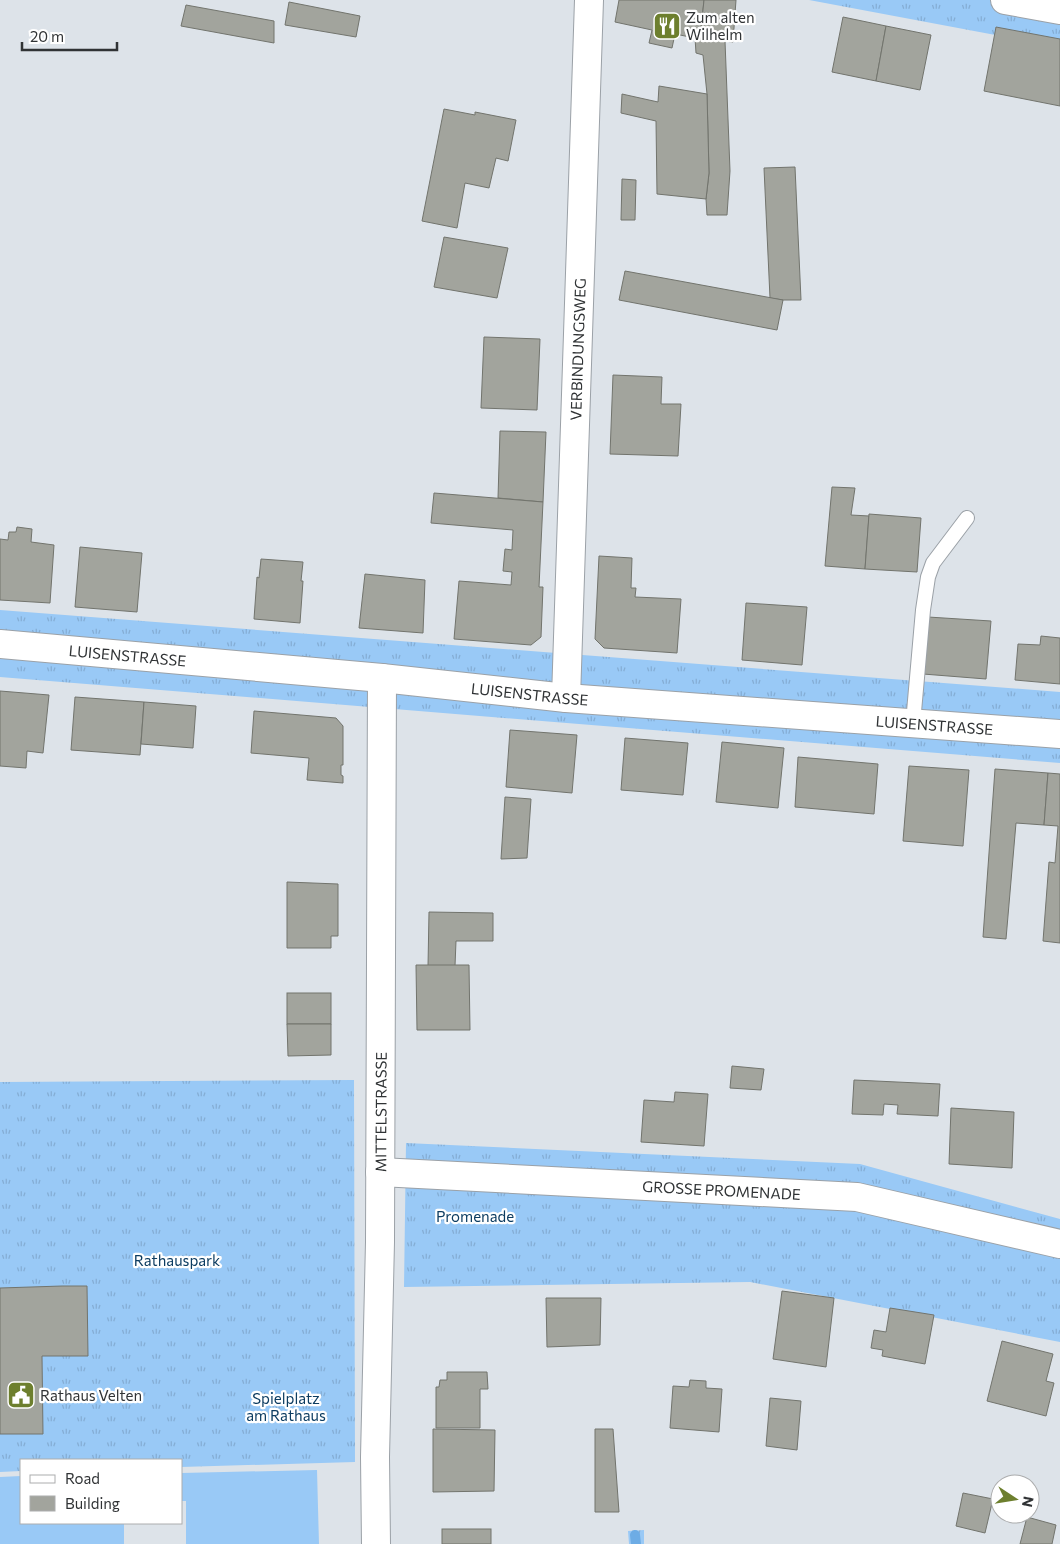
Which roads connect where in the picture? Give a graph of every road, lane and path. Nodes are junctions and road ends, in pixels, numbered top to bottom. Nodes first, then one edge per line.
1 (589, 0) edge
2 (1005, 0) edge
3 (1060, 10) edge
4 (967, 518) dead end
5 (0, 644) edge
6 (382, 678) junction
7 (566, 698) junction
8 (913, 723) junction
9 (1060, 734) edge
10 (380, 1172) junction
11 (1060, 1244) edge
12 (376, 1544) edge

1 - 7 street, VERBINDUNGSWEG
2 - 3 street
4 - 8 lane
5 - 6 street, LUISENSTRASSE
6 - 7 street, LUISENSTRASSE
6 - 10 street, MITTELSTRASSE
7 - 8 street, LUISENSTRASSE
8 - 9 street, LUISENSTRASSE
10 - 11 street, GROSSE PROMENADE
10 - 12 street, MITTELSTRASSE

